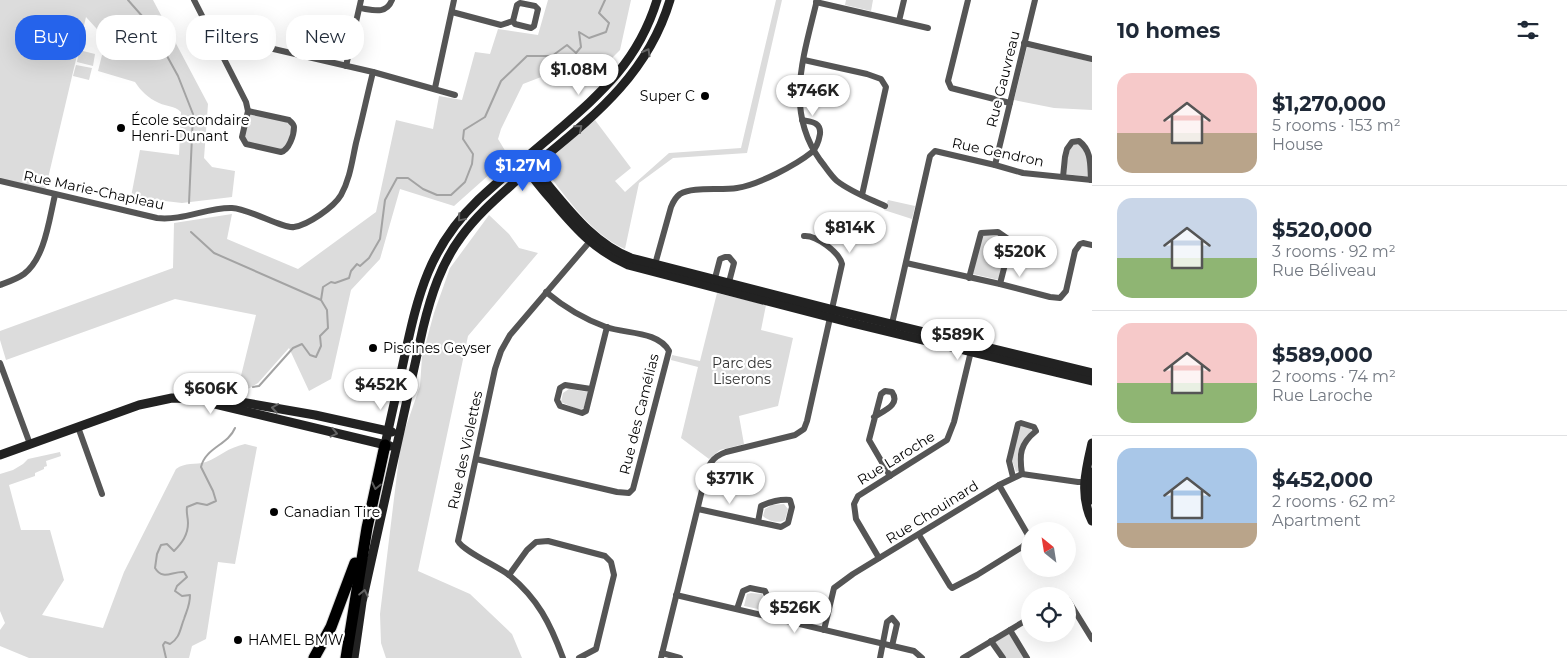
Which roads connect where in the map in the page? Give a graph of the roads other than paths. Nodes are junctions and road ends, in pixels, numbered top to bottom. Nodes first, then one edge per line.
1 (194, 0) edge
2 (361, 0) edge
3 (392, 0) edge
4 (454, 0) edge
5 (657, 0) edge
6 (670, 0) edge
7 (904, 0) edge
8 (968, 0) edge
9 (1035, 0) edge
10 (816, 1) edge
11 (360, 8) junction
12 (452, 12) junction
13 (202, 15) edge
14 (513, 21) junction
15 (900, 21) junction
16 (928, 28) dead end
17 (646, 30) junction
18 (657, 35) junction
19 (1024, 43) junction
20 (276, 50) edge
21 (1092, 59) edge
22 (225, 60) edge
23 (804, 60) junction
24 (346, 66) junction
25 (373, 72) junction
26 (436, 88) junction
27 (455, 95) dead end
28 (1010, 103) junction
29 (248, 111) junction
30 (802, 120) junction
31 (814, 150) junction
32 (522, 161) junction
33 (995, 165) junction
34 (530, 170) junction
35 (1063, 178) junction
36 (1092, 180) edge
37 (0, 181) edge
38 (862, 195) junction
39 (55, 196) junction
40 (885, 206) dead end
41 (804, 236) dead end
42 (592, 239) junction
43 (1092, 245) edge
44 (906, 263) junction
45 (654, 268) junction
46 (969, 278) junction
47 (714, 283) junction
48 (422, 284) junction
49 (1000, 284) junction
50 (0, 285) edge
51 (728, 286) junction
52 (433, 289) junction
53 (546, 292) junction
54 (832, 313) junction
55 (607, 327) junction
56 (891, 328) junction
57 (972, 348) junction
58 (0, 363) edge
59 (1092, 373) edge
60 (1092, 381) edge
61 (591, 389) junction
62 (196, 399) junction
63 (319, 416) junction
64 (874, 416) dead end
65 (78, 427) junction
66 (316, 429) junction
67 (388, 431) junction
68 (400, 434) junction
69 (1092, 443) edge
70 (30, 444) junction
71 (391, 446) junction
72 (0, 455) edge
73 (476, 459) junction
74 (1092, 472) edge
75 (1022, 474) junction
76 (890, 476) junction
77 (1013, 477) junction
78 (1087, 482) junction
79 (999, 485) junction
80 (102, 494) dead end
81 (1092, 500) edge
82 (698, 509) junction
83 (1092, 521) edge
84 (758, 522) junction
85 (367, 528) junction
86 (919, 535) junction
87 (879, 558) junction
88 (508, 575) junction
89 (676, 595) junction
90 (737, 609) junction
91 (1076, 613) edge
92 (766, 616) junction
93 (1021, 623) edge
94 (824, 630) junction
95 (1010, 630) junction
96 (1092, 639) edge
97 (991, 641) junction
98 (883, 644) junction
99 (892, 646) junction
100 (662, 656) edge
101 (314, 658) edge
102 (346, 658) edge
103 (354, 658) edge
104 (563, 658) edge
105 (578, 658) edge
106 (680, 658) edge
107 (880, 658) edge
108 (922, 658) edge
109 (963, 658) edge
110 (1003, 658) edge
111 (1027, 658) edge

1 - 13 street
2 - 11 street
3 - 11 street
4 - 12 street
5 - 17 street
6 - 18 street
7 - 15 street
8 - 28 street
9 - 19 street, Rue Gauvreau
10 - 15 street
10 - 23 street
11 - 24 street
12 - 14 street
12 - 26 street
14 - 14 street
15 - 16 street
17 - 18 street
17 - 32 street
34 -> 18 street
19 - 21 street
19 - 28 street, Rue Gauvreau
20 - 24 street
22 - 29 street
23 - 30 street
23 - 38 street
24 - 25 street
25 - 26 street
25 - 39 street, Rue Marie-Chapleau
26 - 27 street
28 - 33 street, Rue Gauvreau
29 - 29 street
30 - 31 street
30 - 31 street
31 - 38 street
31 - 45 street
32 - 34 street
32 -> 48 street
33 - 35 street, Rue Gendron
33 - 44 street, Rue Gendron
34 - 42 street
34 - 52 street
35 - 36 street, Rue Gendron
35 - 36 street, Rue Gendron
37 - 39 street, Rue Marie-Chapleau
38 - 40 street
39 - 50 street
41 - 54 street
42 - 45 street
42 - 53 street, Rue des Violettes
43 - 49 street
44 - 46 street
44 - 56 street, Rue Gendron
45 - 47 street
46 - 49 street
46 - 49 street
47 - 51 street
47 - 51 street
48 - 52 street
48 - 67 street
51 - 54 street
52 - 68 street
53 - 55 street, Rue des Camélias
53 - 73 street, Rue des Violettes
54 - 56 street
54 - 82 street
55 - 61 street
55 - 73 street, Rue des Camélias
56 - 57 street
57 - 59 street
57 - 60 street
57 - 76 street, Rue Laroche
58 - 70 street
61 - 61 street
63 -> 62 street
62 - 65 street
62 - 66 street
63 - 66 street
63 - 67 street
64 - 76 street
65 - 70 street
65 - 80 street
66 -> 71 street
67 - 68 street
67 - 71 street
68 - 71 street
69 - 78 street
70 - 72 street
71 -> 85 highway
103 -> 71 street
73 - 88 street, Rue des Violettes
74 - 78 street
75 - 77 street, Rue Chouinard
75 - 77 street
75 - 78 street, Rue Chouinard
76 - 87 street, Rue Laroche
77 - 79 street, Rue Chouinard
78 - 81 street
78 - 83 street
79 - 86 street, Rue Chouinard
79 - 86 street
82 - 84 street
82 - 89 street
84 - 84 street
85 - 101 highway
85 - 102 highway
86 - 87 street, Rue Chouinard
87 - 94 street, Rue Chouinard
88 - 104 street, Rue des Violettes
88 - 105 street
89 - 90 street
89 - 100 street
90 - 92 street
90 - 92 street
91 - 96 street
92 - 94 street
93 - 95 street
94 - 98 street
95 - 97 street
95 - 111 street
97 - 109 street
97 - 110 street
98 - 99 street
98 - 99 street
98 - 107 street
99 - 108 street
100 - 106 street

